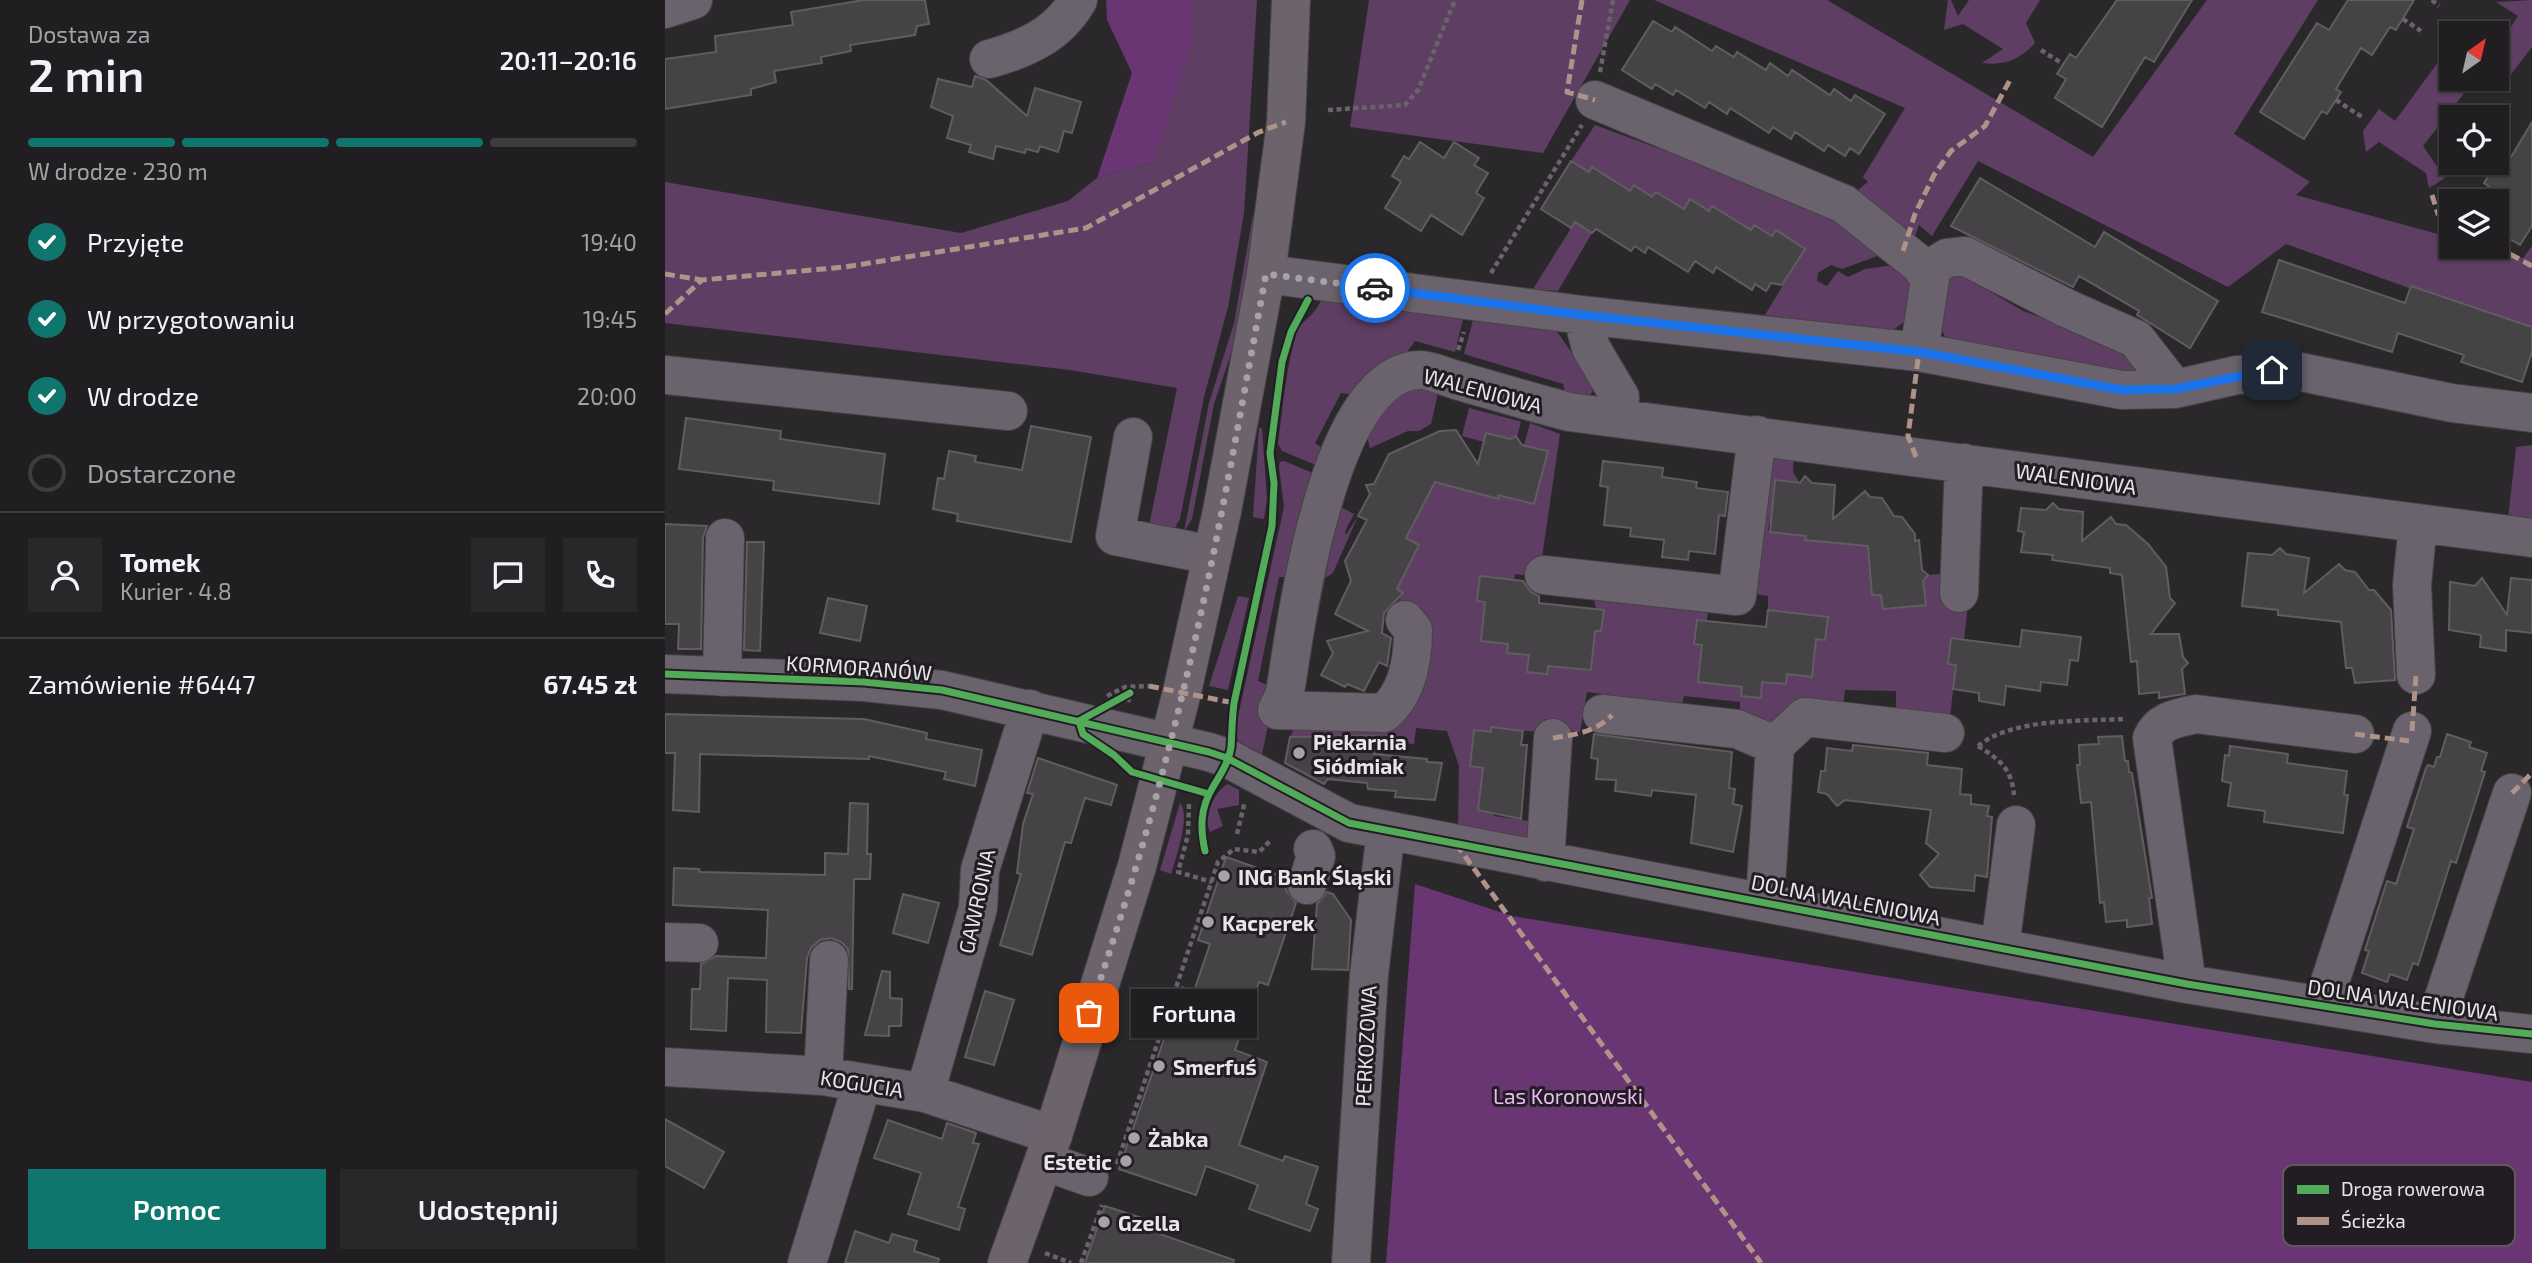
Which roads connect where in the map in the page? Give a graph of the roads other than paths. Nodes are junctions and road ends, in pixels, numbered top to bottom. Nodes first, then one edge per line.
1 (693, 0) edge
2 (1078, 0) edge
3 (1291, 0) edge
4 (665, 9) edge
5 (989, 59) dead end
6 (1595, 100) road end
7 (1925, 272) junction
8 (1266, 274) junction
9 (1582, 315) junction
10 (1920, 352) junction
11 (665, 375) edge
12 (2175, 389) junction
13 (1008, 411) dead end
14 (2532, 412) edge
15 (1619, 418) junction
16 (1757, 435) junction
17 (1133, 437) dead end
18 (1964, 463) junction
19 (2419, 523) junction
20 (725, 538) dead end
21 (2532, 538) edge
22 (1212, 555) junction
23 (1544, 575) dead end
24 (1959, 593) dead end
25 (1405, 620) dead end
26 (665, 674) edge
27 (2416, 675) dead end
28 (722, 677) junction
29 (1030, 709) junction
30 (1602, 713) dead end
31 (2412, 732) dead end
32 (2355, 734) dead end
33 (1553, 738) dead end
34 (1961, 739) road end
35 (1171, 742) junction
36 (1775, 745) junction
37 (2512, 793) dead end
38 (2016, 825) road end
39 (1386, 831) junction
40 (1545, 862) junction
41 (1765, 901) junction
42 (2000, 947) junction
43 (829, 960) dead end
44 (2187, 984) junction
45 (2322, 1006) junction
46 (2435, 1024) junction
47 (2532, 1034) edge
48 (665, 1067) edge
49 (823, 1076) junction
50 (862, 1084) junction
51 (925, 1093) junction
52 (1049, 1148) junction
53 (1103, 1181) road end
54 (807, 1263) edge
55 (1007, 1263) edge
56 (1352, 1263) edge

1 - 4 street
2 - 5 street
3 - 8 main road
6 - 7 street
7 - 10 street
7 - 12 street
8 - 9 street
8 - 22 main road
9 - 10 street
9 - 15 street
10 - 12 street
11 - 13 street
12 - 14 street
15 - 16 street, WALENIOWA
15 - 25 street, WALENIOWA
16 - 18 street, WALENIOWA
16 - 23 street
17 - 22 street
18 - 19 street, WALENIOWA
18 - 24 street
19 - 21 street, WALENIOWA
19 - 27 street
20 - 28 street
22 - 35 main road
26 - 28 street, KORMORANÓW
28 - 29 street, KORMORANÓW
29 - 35 street, KORMORANÓW
29 - 51 street, GAWRONIA
30 - 36 street
31 - 45 street, DOLNA WALENIOWA
32 - 44 street
33 - 40 street
34 - 36 street
35 - 39 street, DOLNA WALENIOWA
35 - 52 main road
36 - 41 street
37 - 46 street, DOLNA WALENIOWA
38 - 42 street
39 - 40 street, DOLNA WALENIOWA
39 - 56 street, PERKOZOWA
40 - 41 street, DOLNA WALENIOWA
41 - 42 street, DOLNA WALENIOWA
42 - 44 street, DOLNA WALENIOWA
43 - 49 street
44 - 45 street, DOLNA WALENIOWA
45 - 46 street, DOLNA WALENIOWA
46 - 47 street, DOLNA WALENIOWA
48 - 49 street, KOGUCIA
49 - 50 street, KOGUCIA
50 - 51 street, KOGUCIA
50 - 54 street
51 - 52 street, KOGUCIA
52 - 53 street, KOGUCIA
52 - 55 main road

